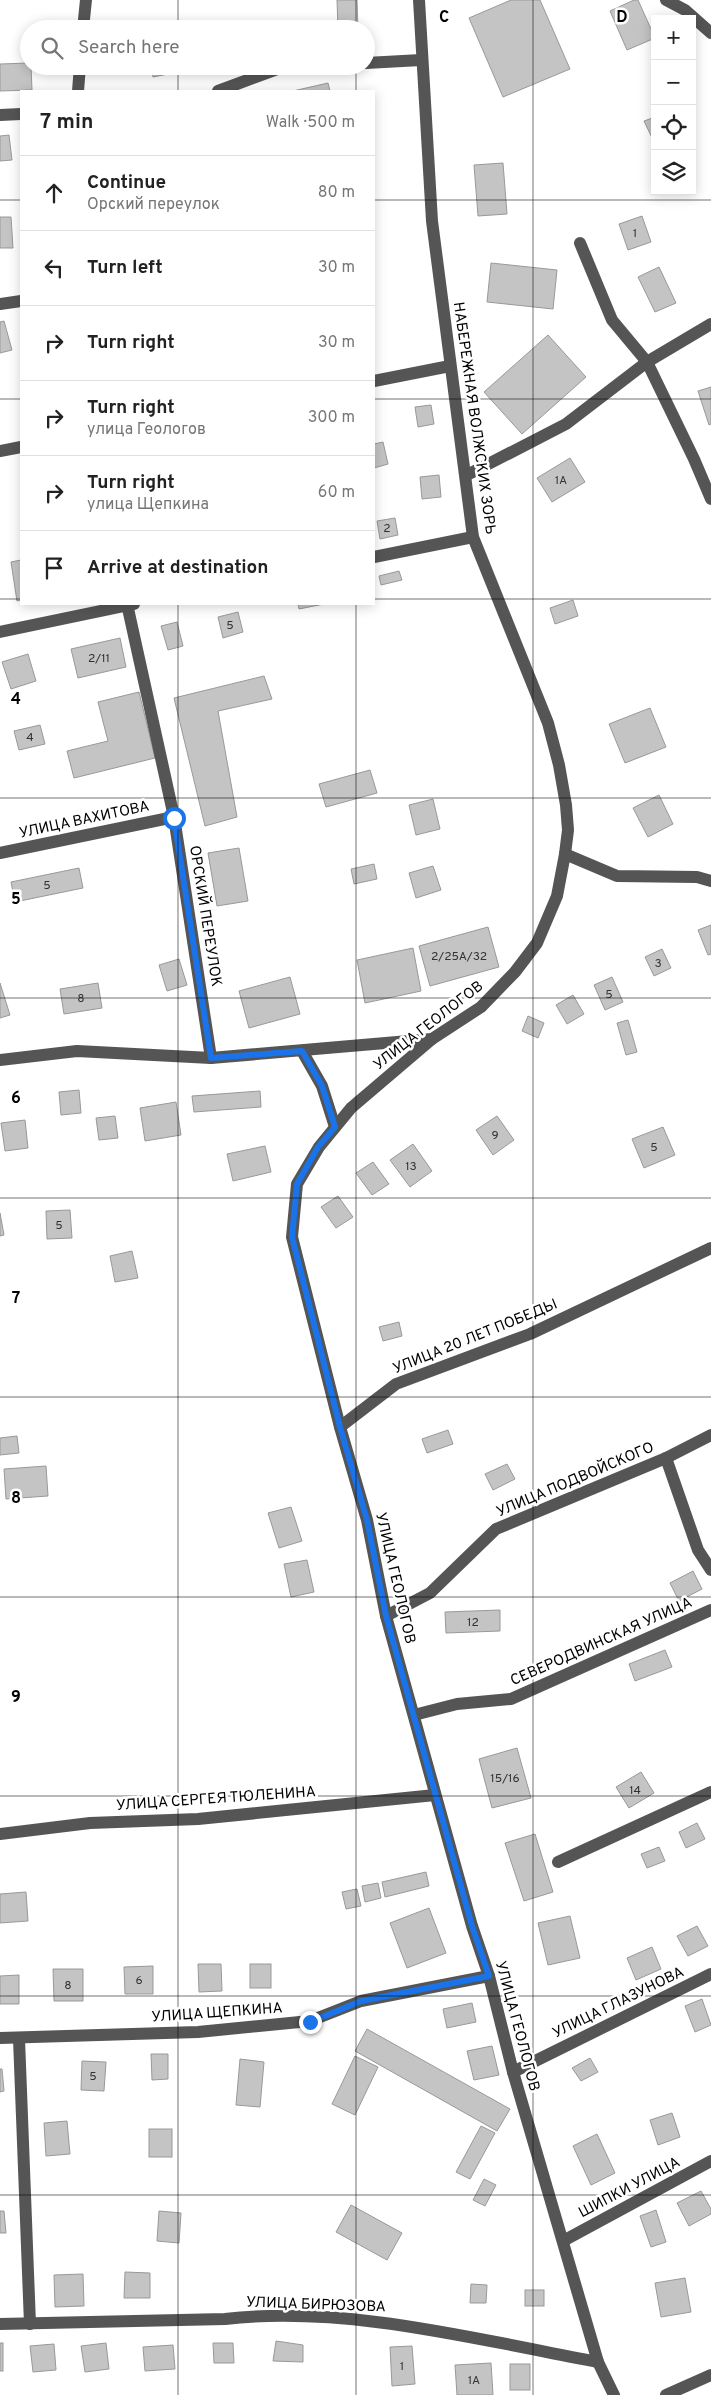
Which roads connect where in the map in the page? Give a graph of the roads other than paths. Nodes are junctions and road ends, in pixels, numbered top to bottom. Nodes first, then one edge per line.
1 (86, 0) edge
2 (419, 0) edge
3 (666, 0) edge
4 (84, 20) edge
5 (711, 33) edge
6 (421, 60) junction
7 (375, 63) edge
8 (79, 75) edge
9 (261, 75) edge
10 (78, 90) edge
11 (221, 90) edge
12 (20, 114) edge
13 (0, 115) edge
14 (580, 243) dead end
15 (20, 300) edge
16 (0, 304) edge
17 (711, 324) edge
18 (646, 362) junction
19 (450, 366) junction
20 (375, 381) edge
21 (20, 447) edge
22 (0, 451) edge
23 (467, 475) junction
24 (711, 499) edge
25 (473, 537) junction
26 (375, 557) edge
27 (124, 605) edge
28 (129, 605) edge
29 (0, 632) edge
30 (174, 818) junction
31 (0, 853) edge
32 (565, 854) junction
33 (711, 881) edge
34 (432, 1039) junction
35 (302, 1051) junction
36 (211, 1058) junction
37 (0, 1060) edge
38 (335, 1127) junction
39 (711, 1248) edge
40 (340, 1427) junction
41 (711, 1435) edge
42 (666, 1458) junction
43 (711, 1570) edge
44 (711, 1610) edge
45 (386, 1616) junction
46 (414, 1715) junction
47 (711, 1792) edge
48 (435, 1795) junction
49 (0, 1834) edge
50 (558, 1862) dead end
51 (711, 1974) edge
52 (489, 1976) junction
53 (0, 2038) edge
54 (19, 2039) junction
55 (513, 2072) junction
56 (711, 2161) edge
57 (563, 2241) junction
58 (0, 2324) edge
59 (30, 2324) junction
60 (598, 2362) junction
61 (711, 2375) edge
62 (614, 2395) edge
63 (666, 2395) edge

1 - 4 street
2 - 6 street, НАБЕРЕЖНАЯ ВОЛЖСКИХ ЗОРЬ
3 - 5 street
6 - 7 street
6 - 19 street, НАБЕРЕЖНАЯ ВОЛЖСКИХ ЗОРЬ
8 - 10 street
9 - 11 street
12 - 13 street
14 - 18 street
15 - 16 street
17 - 18 street
18 - 23 street
18 - 24 street
19 - 20 street
19 - 23 street, НАБЕРЕЖНАЯ ВОЛЖСКИХ ЗОРЬ
21 - 22 street
23 - 25 street, НАБЕРЕЖНАЯ ВОЛЖСКИХ ЗОРЬ
25 - 26 street
25 - 32 street, НАБЕРЕЖНАЯ ВОЛЖСКИХ ЗОРЬ
27 - 29 street
28 - 30 street, ОРСКИЙ ПЕРЕУЛОК
30 - 31 street, УЛИЦА ВАХИТОВА
30 - 36 street, ОРСКИЙ ПЕРЕУЛОК
32 - 33 street
32 - 34 street, УЛИЦА ГЕОЛОГОВ
34 - 35 street
34 - 38 street, УЛИЦА ГЕОЛОГОВ
35 - 36 street
35 - 38 street
36 - 37 street
38 - 40 street, УЛИЦА ГЕОЛОГОВ
39 - 40 street, УЛИЦА 20 ЛЕТ ПОБЕДЫ
40 - 45 street, УЛИЦА ГЕОЛОГОВ
41 - 42 street, УЛИЦА ПОДВОЙСКОГО
42 - 43 street
42 - 45 street, УЛИЦА ПОДВОЙСКОГО
44 - 46 street, СЕВЕРОДВИНСКАЯ УЛИЦА
45 - 46 street, УЛИЦА ГЕОЛОГОВ
46 - 48 street, УЛИЦА ГЕОЛОГОВ
47 - 50 street
48 - 49 street, УЛИЦА СЕРГЕЯ ТЮЛЕНИНА
48 - 52 street, УЛИЦА ГЕОЛОГОВ
51 - 55 street, УЛИЦА ГЛАЗУНОВА
52 - 54 street, УЛИЦА ЩЕПКИНА
52 - 55 street, УЛИЦА ГЕОЛОГОВ
53 - 54 street, УЛИЦА ЩЕПКИНА
54 - 59 street
55 - 57 street, УЛИЦА ГЕОЛОГОВ
56 - 57 street, ШИПКИ УЛИЦА
57 - 60 street, УЛИЦА ГЕОЛОГОВ
58 - 59 street, УЛИЦА БИРЮЗОВА
59 - 60 street, УЛИЦА БИРЮЗОВА
60 - 62 street, УЛИЦА ГЕОЛОГОВ
61 - 63 street

